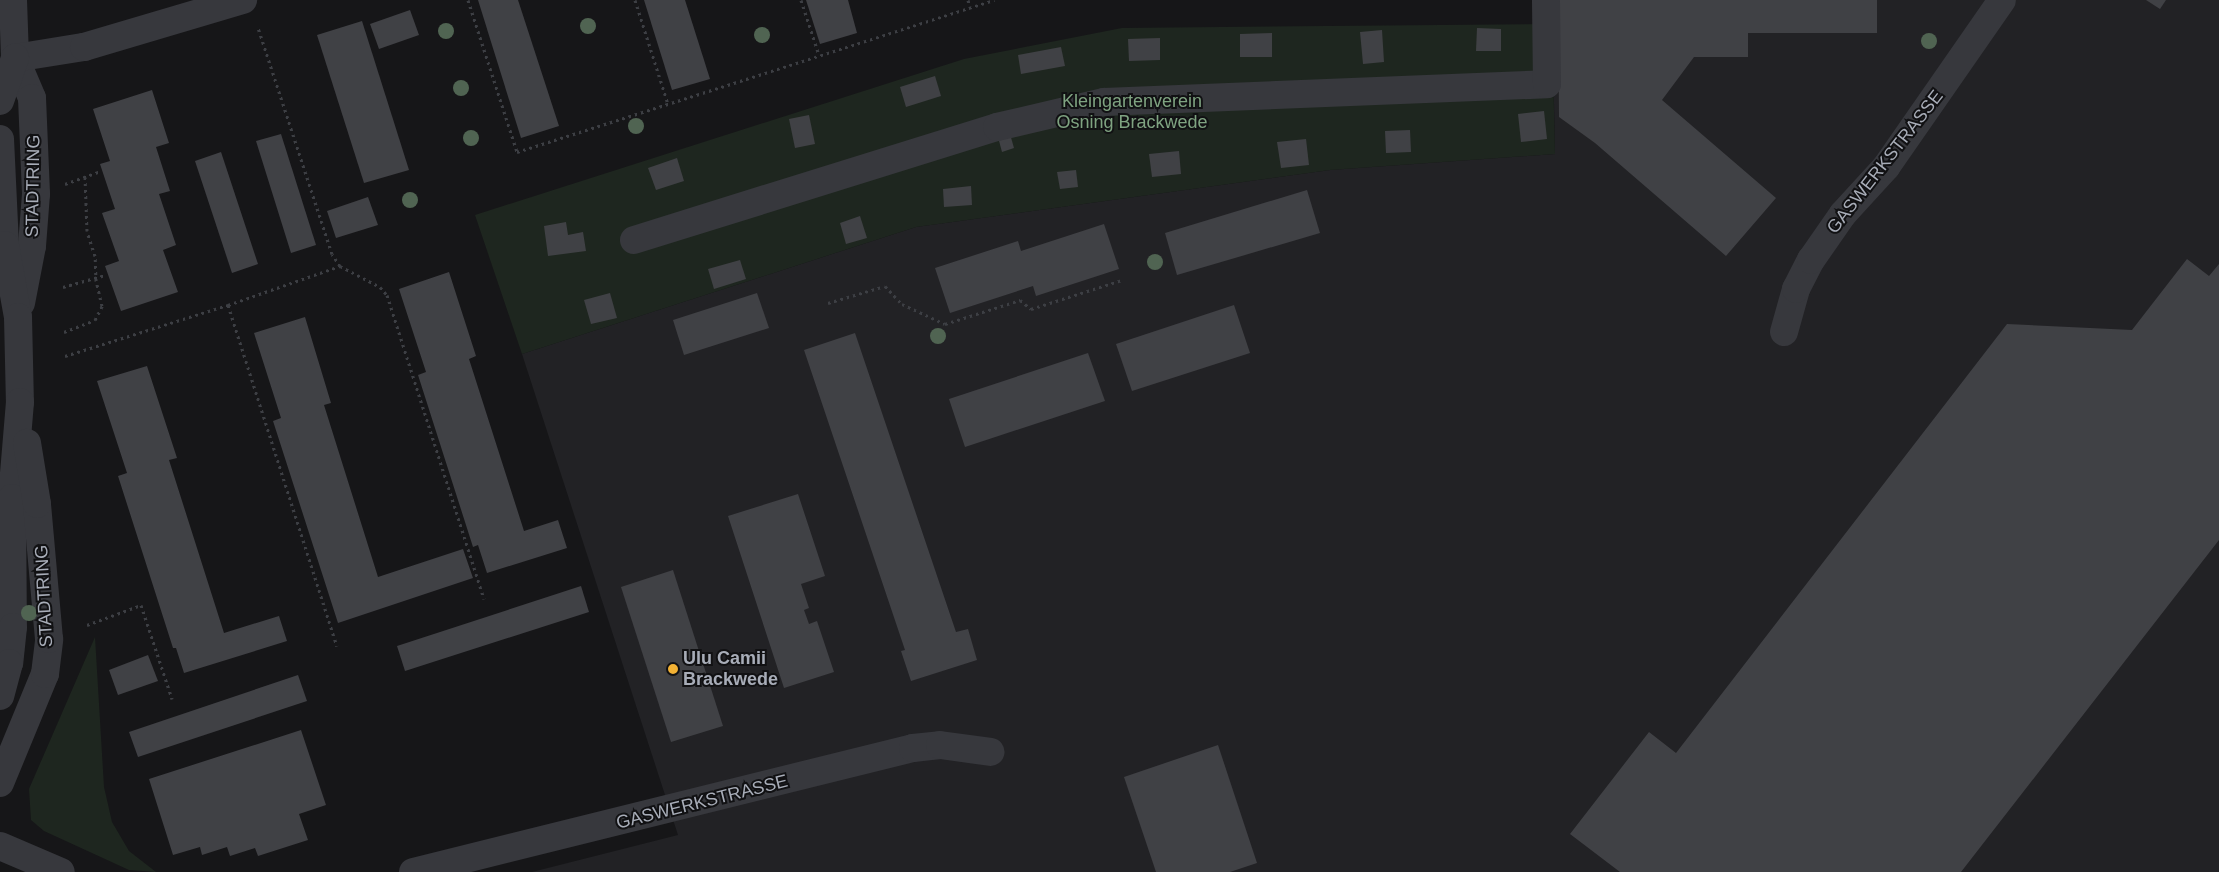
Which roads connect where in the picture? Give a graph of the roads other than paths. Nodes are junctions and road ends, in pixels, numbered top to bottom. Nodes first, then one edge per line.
1 (13, 0) edge
2 (1546, 0) edge
3 (2002, 0) edge
4 (249, 9) edge
5 (15, 58) junction
6 (0, 101) edge
7 (0, 139) edge
8 (634, 240) dead end
9 (18, 317) junction
10 (1784, 332) dead end
11 (20, 402) junction
12 (0, 696) edge
13 (991, 752) dead end
14 (0, 783) edge
15 (0, 846) edge
16 (61, 872) edge
17 (413, 872) edge

1 - 5 street, STADTRING
2 - 8 street
3 - 10 street, GASWERKSTRASSE
4 - 5 street
5 - 6 street, STADTRING
5 - 9 street, STADTRING
7 - 9 street, STADTRING
9 - 11 street, STADTRING
11 - 12 street, STADTRING
11 - 14 street, STADTRING
13 - 17 street, GASWERKSTRASSE
15 - 16 street

